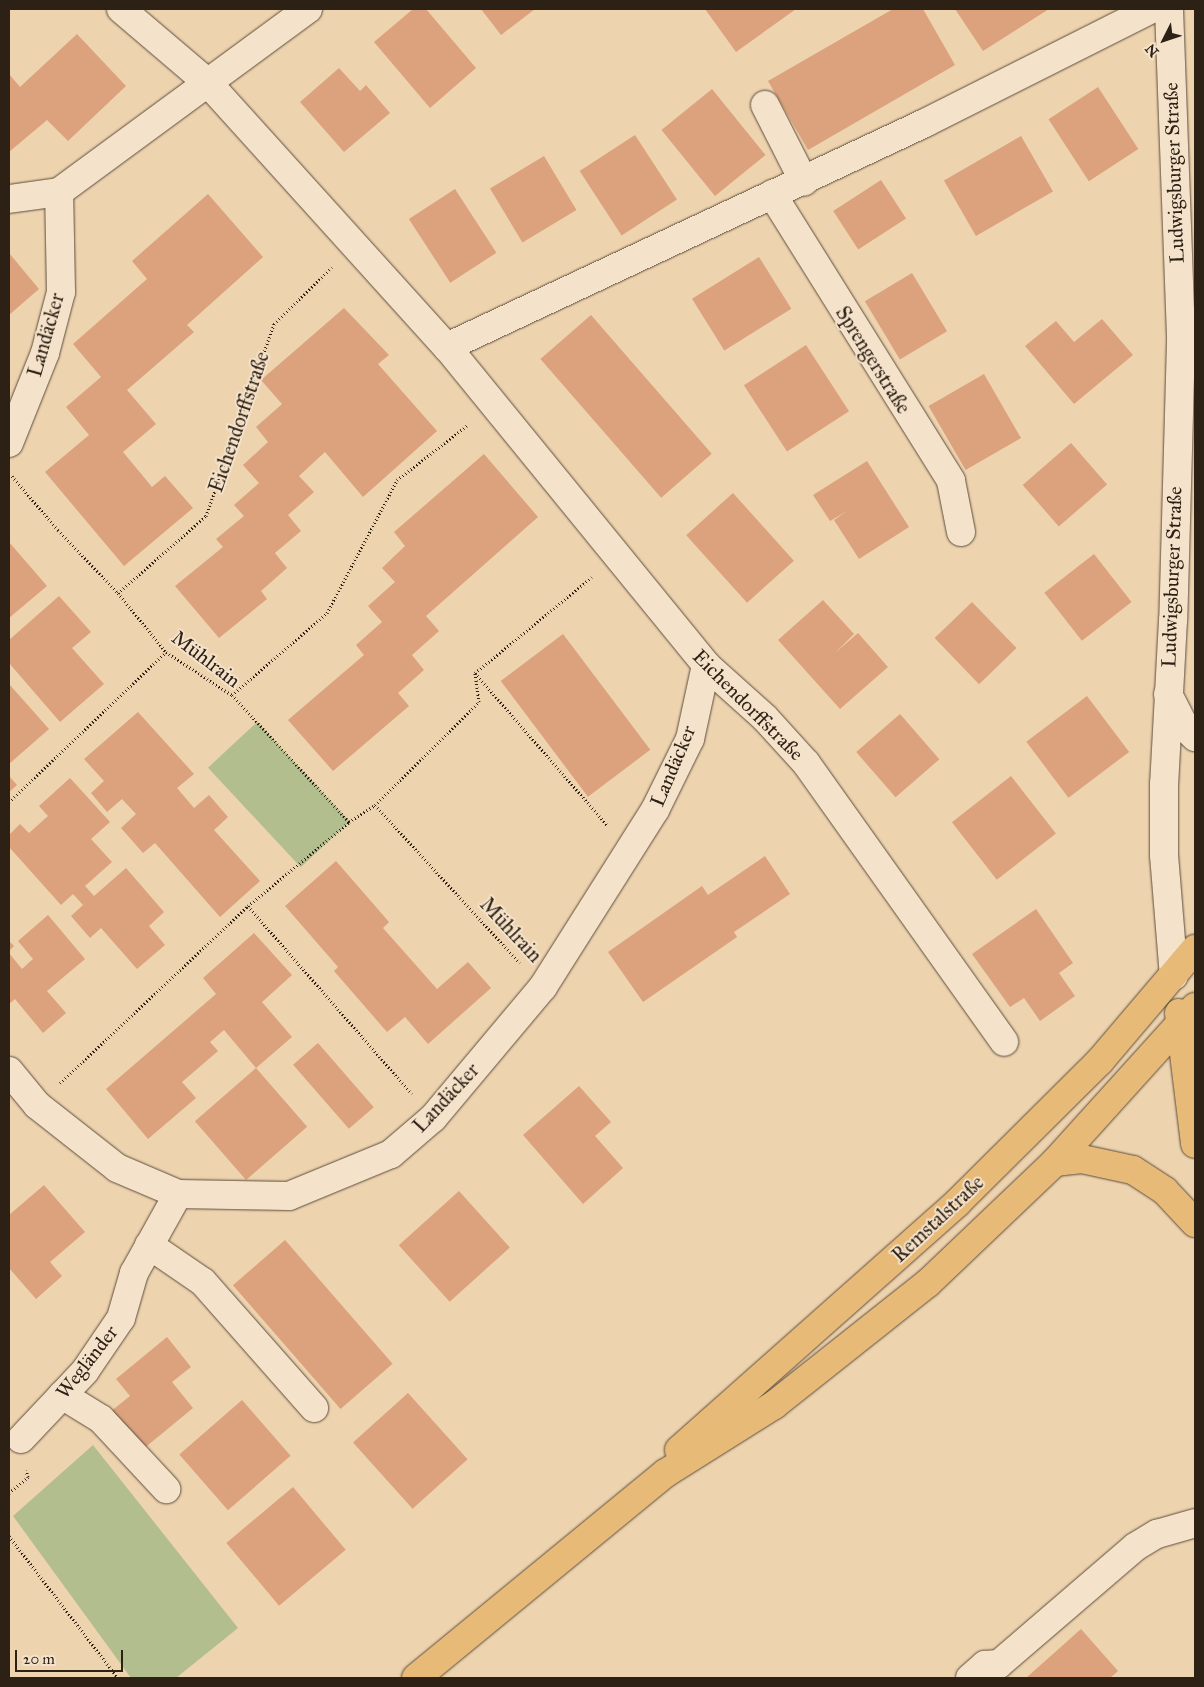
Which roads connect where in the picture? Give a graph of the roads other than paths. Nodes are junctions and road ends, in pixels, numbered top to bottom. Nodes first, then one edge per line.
1 (121, 9) edge
2 (308, 9) edge
3 (1152, 9) edge
4 (1168, 9) edge
5 (209, 84) junction
6 (765, 105) dead end
7 (804, 182) junction
8 (60, 192) junction
9 (772, 194) junction
10 (9, 199) edge
11 (448, 347) junction
12 (9, 443) edge
13 (961, 532) dead end
14 (706, 665) junction
15 (1167, 693) junction
16 (1195, 737) edge
17 (1195, 949) edge
18 (1174, 976) junction
19 (1188, 1016) edge
20 (1004, 1042) dead end
21 (9, 1071) edge
22 (1195, 1144) edge
23 (1055, 1162) junction
24 (178, 1194) junction
25 (1195, 1223) edge
26 (150, 1245) junction
27 (62, 1395) junction
28 (314, 1408) dead end
29 (21, 1439) dead end
30 (666, 1473) junction
31 (166, 1490) dead end
32 (1195, 1523) edge
33 (416, 1678) edge
34 (970, 1678) edge

1 - 5 street, Eichendorffstraße
2 - 5 street
3 - 7 street
4 - 15 street, Ludwigsburger Straße
5 - 8 street
5 - 11 street, Eichendorffstraße
6 - 7 street
7 - 9 street
8 - 10 street
8 - 12 street, Landäcker
9 - 11 street
9 - 13 street, Sprengerstraße
11 - 14 street, Eichendorffstraße
14 - 20 street, Eichendorffstraße
14 - 24 street, Landäcker
15 - 16 street
15 - 18 street, Ludwigsburger Straße
17 - 18 main road, Remstalstraße
18 - 19 main road, Ludwigsburger Straße
18 - 30 main road, Remstalstraße
19 - 22 main road, Ludwigsburger Straße
19 - 23 main road
21 - 24 street, Landäcker
23 - 25 main road
23 - 30 main road
24 - 26 street, Wegländer
26 - 27 street, Wegländer
26 - 28 street
27 - 29 street, Wegländer
27 - 31 street
30 - 33 main road
32 - 34 street

